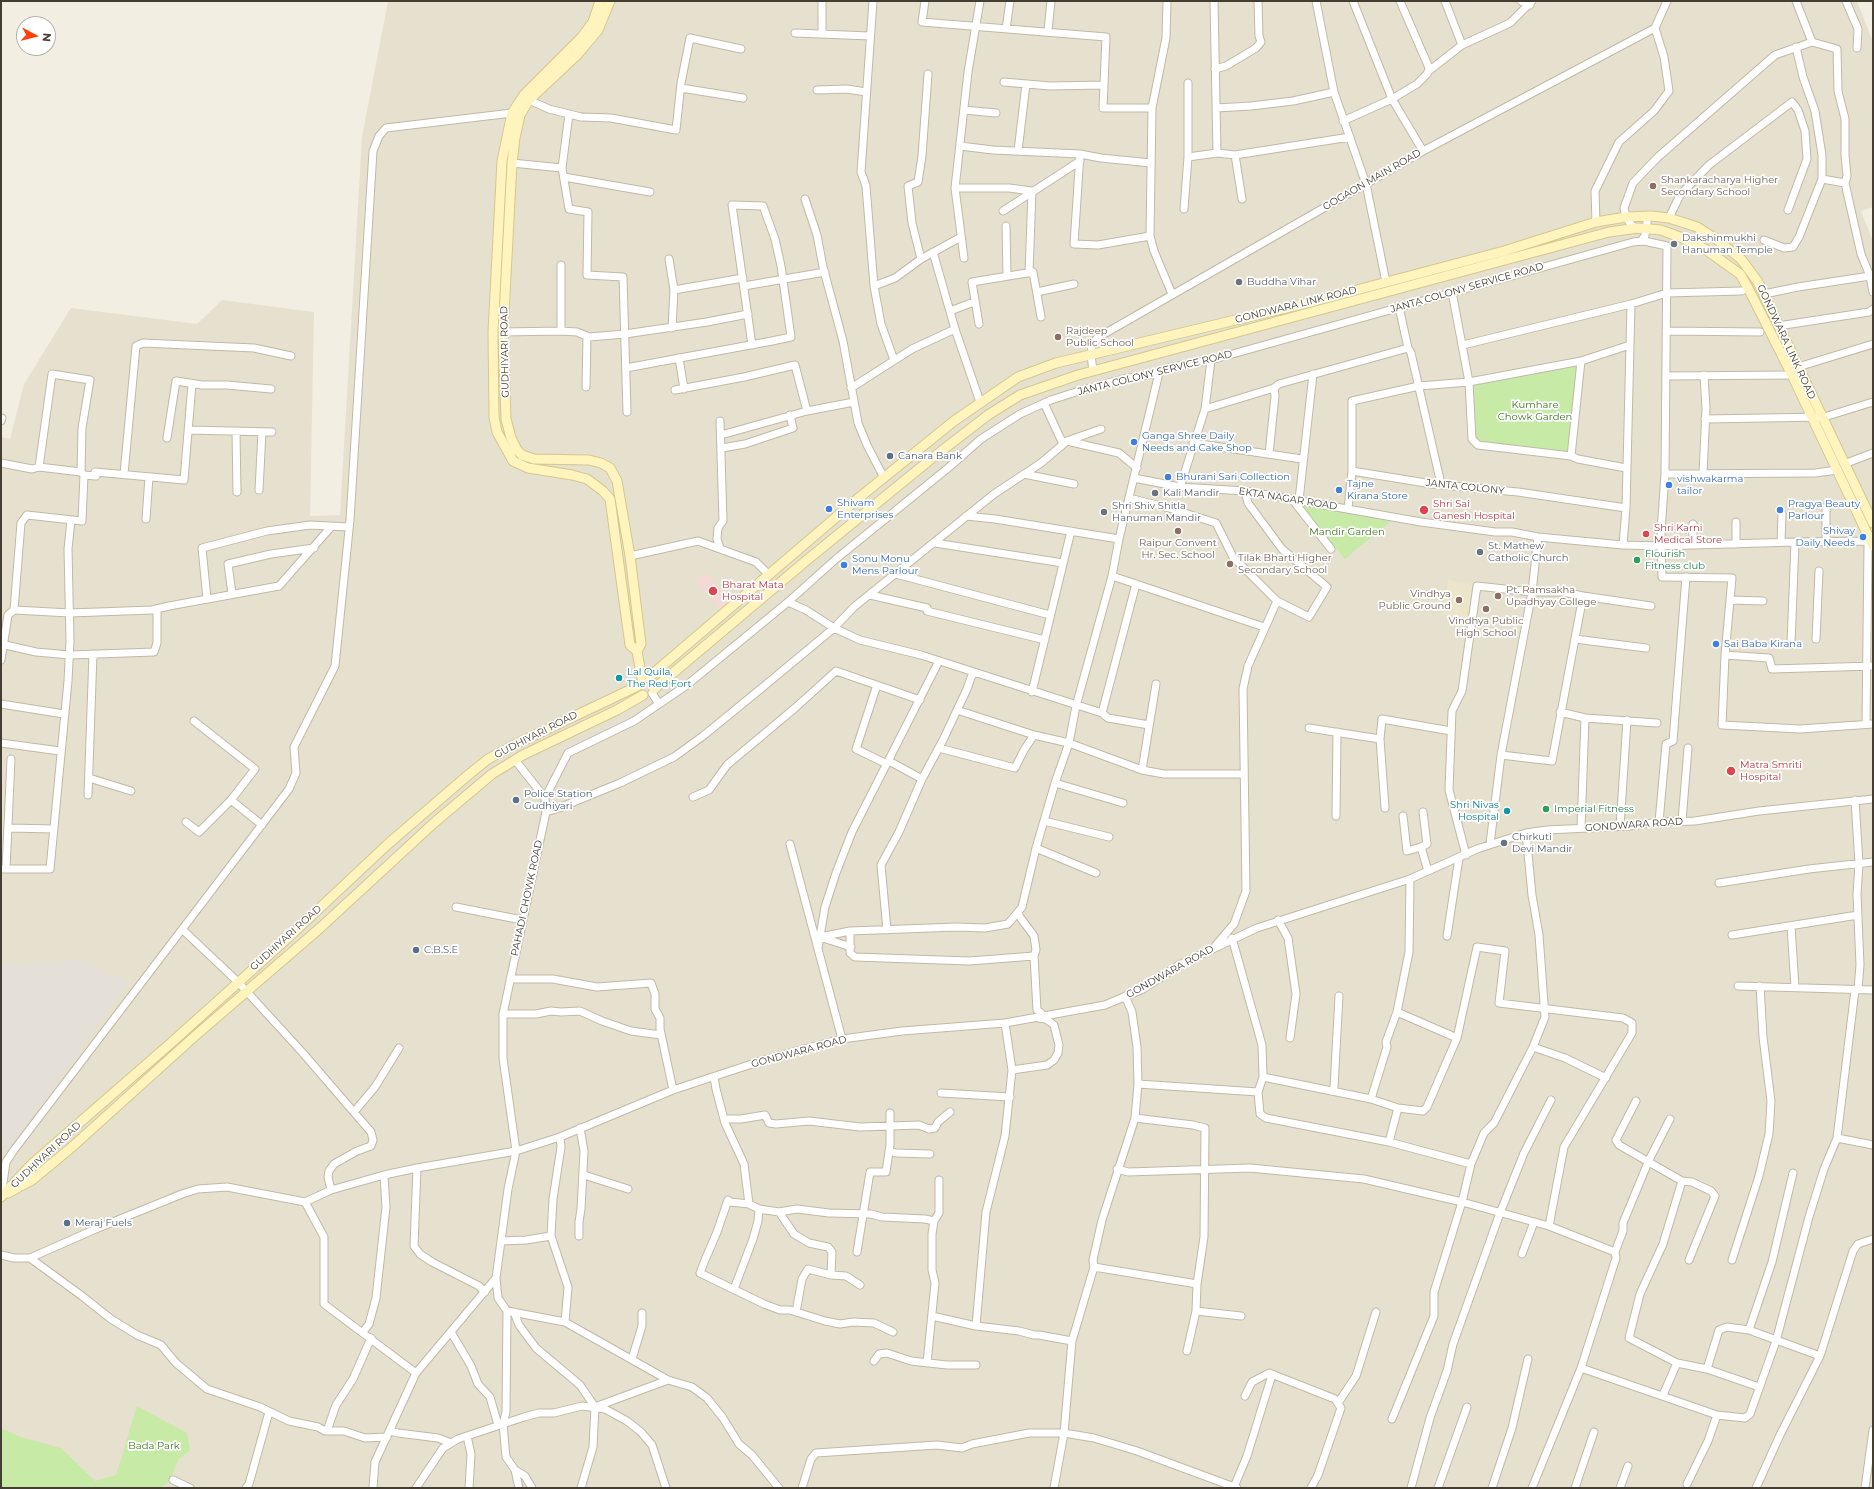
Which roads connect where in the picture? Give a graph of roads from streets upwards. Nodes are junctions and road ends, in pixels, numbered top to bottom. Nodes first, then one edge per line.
1 (600, 1) edge
2 (610, 1) edge
3 (822, 1) edge
4 (873, 1) edge
5 (924, 1) edge
6 (980, 1) edge
7 (1010, 1) edge
8 (1051, 1) edge
9 (1167, 1) edge
10 (1214, 1) edge
11 (1258, 1) edge
12 (1316, 1) edge
13 (1353, 1) edge
14 (1400, 1) edge
15 (1445, 1) edge
16 (1521, 1) edge
17 (1667, 1) edge
18 (1796, 1) edge
19 (1846, 1) edge
20 (1531, 3) edge
21 (976, 26) junction
22 (1655, 28) junction
23 (1006, 29) junction
24 (1048, 31) junction
25 (795, 33) dead end
26 (822, 33) junction
27 (870, 36) junction
28 (1812, 42) junction
29 (1462, 45) junction
30 (1796, 47) junction
31 (1857, 48) dead end
32 (741, 49) dead end
33 (1215, 69) junction
34 (1430, 70) junction
35 (928, 74) dead end
36 (1004, 82) dead end
37 (1188, 83) dead end
38 (1026, 84) junction
39 (1103, 85) junction
40 (681, 88) junction
41 (817, 90) dead end
42 (866, 92) junction
43 (1334, 92) junction
44 (743, 98) dead end
45 (1392, 99) junction
46 (529, 100) junction
47 (1152, 108) junction
48 (1216, 108) junction
49 (964, 110) junction
50 (512, 113) junction
51 (996, 113) dead end
52 (569, 114) junction
53 (1343, 121) junction
54 (1350, 137) junction
55 (960, 146) junction
56 (1018, 151) junction
57 (1423, 151) junction
58 (1217, 153) junction
59 (1235, 155) junction
60 (1080, 157) junction
61 (1188, 157) junction
62 (512, 163) junction
63 (1151, 163) junction
64 (562, 168) junction
65 (564, 177) junction
66 (1822, 179) junction
67 (1845, 183) junction
68 (1366, 184) junction
69 (955, 188) junction
70 (1032, 191) junction
71 (650, 192) dead end
72 (804, 199) dead end
73 (1242, 199) dead end
74 (1184, 209) dead end
75 (1788, 210) dead end
76 (1003, 211) dead end
77 (1648, 216) junction
78 (1626, 217) junction
79 (1669, 218) junction
80 (1596, 222) junction
81 (1006, 226) dead end
82 (1642, 228) junction
83 (1150, 236) junction
84 (961, 237) junction
85 (1764, 240) dead end
86 (1644, 241) junction
87 (933, 252) junction
88 (964, 258) dead end
89 (669, 259) dead end
90 (921, 259) junction
91 (561, 265) dead end
92 (825, 272) junction
93 (1029, 273) junction
94 (1007, 276) junction
95 (1870, 276) junction
96 (743, 278) junction
97 (782, 279) junction
98 (1386, 282) junction
99 (1074, 284) dead end
100 (744, 286) junction
101 (874, 286) junction
102 (674, 290) junction
103 (1742, 291) dead end
104 (1037, 292) junction
105 (1452, 292) junction
106 (1873, 292) edge
107 (1667, 293) junction
108 (1172, 294) junction
109 (1764, 294) junction
110 (974, 302) junction
111 (1631, 304) junction
112 (1400, 307) junction
113 (1873, 309) edge
114 (950, 311) junction
115 (748, 314) junction
116 (1041, 317) dead end
117 (979, 324) dead end
118 (1778, 326) junction
119 (672, 328) junction
120 (955, 330) junction
121 (561, 331) junction
122 (1666, 331) junction
123 (503, 332) junction
124 (1760, 332) dead end
125 (625, 334) junction
126 (587, 336) junction
127 (1873, 344) edge
128 (752, 345) junction
129 (1463, 345) junction
130 (1630, 345) junction
131 (1408, 348) junction
132 (1091, 355) junction
133 (291, 356) dead end
134 (679, 358) junction
135 (894, 360) junction
136 (1211, 360) junction
137 (1581, 361) junction
138 (1798, 367) junction
139 (626, 368) junction
140 (1093, 371) junction
141 (1159, 373) junction
142 (1313, 374) junction
143 (1704, 375) junction
144 (1792, 375) junction
145 (1666, 376) junction
146 (1469, 382) junction
147 (192, 384) junction
148 (1419, 386) junction
149 (586, 387) dead end
150 (851, 388) junction
151 (1274, 388) junction
152 (271, 389) dead end
153 (684, 389) junction
154 (675, 390) dead end
155 (854, 402) junction
156 (980, 402) junction
157 (1873, 402) edge
158 (1044, 403) junction
159 (1205, 409) junction
160 (808, 411) junction
161 (627, 412) dead end
162 (790, 415) junction
163 (1822, 417) junction
164 (1812, 418) junction
165 (506, 419) junction
166 (1705, 419) junction
167 (720, 421) dead end
168 (495, 422) junction
169 (1101, 429) dead end
170 (188, 430) junction
171 (236, 431) junction
172 (262, 432) junction
173 (272, 432) dead end
174 (721, 435) junction
175 (167, 438) dead end
176 (1065, 442) junction
177 (1193, 444) junction
178 (722, 448) junction
179 (1873, 453) edge
180 (1270, 454) junction
181 (1572, 456) junction
182 (1302, 459) junction
183 (1, 463) edge
184 (39, 467) junction
185 (1841, 467) junction
186 (1137, 468) junction
187 (1626, 468) junction
188 (1352, 471) junction
189 (83, 473) junction
190 (124, 474) junction
191 (1024, 474) junction
192 (1665, 474) junction
193 (1703, 474) junction
194 (148, 477) junction
195 (884, 478) junction
196 (1134, 478) junction
197 (1074, 484) dead end
198 (1441, 484) junction
199 (1180, 487) junction
200 (259, 490) dead end
201 (1244, 491) junction
202 (237, 492) dead end
203 (1128, 498) junction
204 (1295, 499) junction
205 (1826, 507) dead end
206 (1348, 508) junction
207 (1626, 508) junction
208 (1870, 508) edge
209 (1782, 514) dead end
210 (966, 516) junction
211 (146, 519) dead end
212 (71, 520) junction
213 (1736, 522) dead end
214 (1873, 523) edge
215 (1692, 524) dead end
216 (331, 527) junction
217 (349, 527) junction
218 (1071, 530) junction
219 (1538, 537) junction
220 (1119, 539) junction
221 (1781, 542) junction
222 (1795, 542) junction
223 (1826, 542) junction
224 (935, 543) junction
225 (1736, 544) junction
226 (1871, 544) edge
227 (1623, 545) junction
228 (1693, 545) junction
229 (1660, 546) junction
230 (314, 548) junction
231 (720, 548) junction
232 (1331, 549) dead end
233 (630, 556) junction
234 (1063, 563) junction
235 (1819, 571) dead end
236 (768, 574) junction
237 (896, 574) junction
238 (1112, 576) junction
239 (1686, 577) junction
240 (1136, 584) junction
241 (1532, 592) junction
242 (232, 594) junction
243 (870, 595) junction
244 (1583, 596) junction
245 (207, 599) junction
246 (1277, 600) junction
247 (1730, 600) junction
248 (788, 602) junction
249 (1763, 602) dead end
250 (1651, 606) dead end
251 (157, 609) junction
252 (14, 610) junction
253 (70, 613) junction
254 (1050, 615) junction
255 (1264, 627) junction
256 (834, 628) junction
257 (1575, 638) junction
258 (1816, 639) dead end
259 (1045, 640) junction
260 (3, 644) edge
261 (1791, 644) dead end
262 (1646, 648) dead end
263 (637, 651) junction
264 (93, 654) junction
265 (70, 655) junction
266 (1725, 655) junction
267 (1, 660) edge
268 (939, 661) junction
269 (1869, 666) edge
270 (973, 672) junction
271 (643, 681) junction
272 (1156, 684) dead end
273 (877, 685) junction
274 (650, 692) junction
275 (1032, 692) junction
276 (920, 700) junction
277 (1, 704) edge
278 (659, 704) junction
279 (1076, 706) junction
280 (957, 710) junction
281 (1560, 712) junction
282 (1102, 713) junction
283 (64, 714) junction
284 (1586, 718) junction
285 (1627, 720) junction
286 (194, 722) dead end
287 (1658, 723) dead end
288 (1869, 724) edge
289 (1149, 725) junction
290 (1309, 728) dead end
291 (1451, 731) junction
292 (1336, 732) junction
293 (1034, 735) junction
294 (1380, 739) junction
295 (1, 743) edge
296 (1069, 743) junction
297 (939, 748) junction
298 (1688, 748) dead end
299 (60, 751) junction
300 (1501, 755) junction
301 (11, 759) dead end
302 (515, 760) junction
303 (888, 762) junction
304 (1142, 770) junction
305 (1244, 774) junction
306 (90, 778) junction
307 (922, 779) junction
308 (1055, 783) junction
309 (1, 785) edge
310 (9, 787) junction
311 (131, 791) dead end
312 (88, 795) dead end
313 (693, 797) dead end
314 (544, 798) junction
315 (1873, 799) edge
316 (231, 800) junction
317 (1855, 800) junction
318 (1123, 803) dead end
319 (1385, 808) dead end
320 (546, 812) junction
321 (1423, 812) dead end
322 (1336, 816) dead end
323 (1403, 816) dead end
324 (1044, 821) junction
325 (1682, 821) junction
326 (186, 822) dead end
327 (1659, 822) junction
328 (262, 824) junction
329 (1620, 826) junction
330 (9, 828) junction
331 (1581, 828) junction
332 (54, 829) junction
333 (1526, 833) junction
334 (1109, 837) dead end
335 (790, 844) dead end
336 (1490, 844) junction
337 (1421, 847) junction
338 (1036, 848) junction
339 (1462, 856) junction
340 (1873, 862) edge
341 (1859, 864) junction
342 (4, 869) edge
343 (1428, 871) junction
344 (1096, 873) dead end
345 (1410, 879) junction
346 (1719, 884) dead end
347 (456, 907) dead end
348 (1017, 913) junction
349 (1858, 915) junction
350 (522, 920) junction
351 (1278, 920) junction
352 (1791, 926) junction
353 (182, 930) junction
354 (887, 930) junction
355 (850, 932) junction
356 (1732, 935) dead end
357 (1447, 936) dead end
358 (820, 937) junction
359 (1232, 938) junction
360 (851, 947) junction
361 (1214, 947) junction
362 (818, 948) junction
363 (1034, 956) junction
364 (510, 979) junction
365 (238, 982) junction
366 (1738, 986) dead end
367 (1760, 986) junction
368 (1795, 988) junction
369 (1858, 989) junction
370 (1873, 990) edge
371 (247, 991) junction
372 (1125, 996) junction
373 (1339, 996) dead end
374 (1544, 1007) junction
375 (1397, 1012) junction
376 (503, 1014) junction
377 (1038, 1018) junction
378 (1005, 1023) junction
379 (661, 1035) junction
380 (1290, 1038) dead end
381 (1457, 1038) junction
382 (842, 1039) junction
383 (1533, 1047) junction
384 (399, 1048) dead end
385 (1012, 1070) junction
386 (714, 1077) junction
387 (1264, 1077) junction
388 (1606, 1078) junction
389 (1138, 1084) junction
390 (673, 1090) junction
391 (1332, 1091) junction
392 (1258, 1092) junction
393 (941, 1093) dead end
394 (1010, 1097) junction
395 (1371, 1099) junction
396 (1551, 1100) dead end
397 (1636, 1101) dead end
398 (1398, 1108) junction
399 (354, 1112) junction
400 (950, 1112) dead end
401 (890, 1113) dead end
402 (1135, 1118) junction
403 (724, 1119) junction
404 (1670, 1119) dead end
405 (890, 1127) junction
406 (580, 1128) junction
407 (560, 1137) junction
408 (1837, 1138) junction
409 (1389, 1142) junction
410 (1873, 1145) edge
411 (516, 1151) junction
412 (889, 1151) junction
413 (930, 1154) dead end
414 (1649, 1160) junction
415 (1471, 1164) junction
416 (417, 1168) junction
417 (1206, 1168) junction
418 (1117, 1169) junction
419 (1793, 1173) dead end
420 (384, 1175) junction
421 (584, 1175) junction
422 (939, 1180) dead end
423 (1682, 1181) junction
424 (628, 1189) dead end
425 (331, 1190) junction
426 (1, 1197) edge
427 (305, 1202) junction
428 (1462, 1202) junction
429 (749, 1204) junction
430 (759, 1209) junction
431 (778, 1212) junction
432 (1500, 1213) junction
433 (864, 1214) junction
434 (934, 1221) junction
435 (1534, 1222) junction
436 (1549, 1226) junction
437 (552, 1236) junction
438 (579, 1236) dead end
439 (1873, 1239) edge
440 (501, 1241) junction
441 (857, 1252) dead end
442 (1615, 1252) junction
443 (1522, 1254) dead end
444 (1, 1255) edge
445 (30, 1258) junction
446 (1689, 1260) dead end
447 (1732, 1260) dead end
448 (1094, 1267) junction
449 (831, 1275) junction
450 (496, 1278) junction
451 (1197, 1284) junction
452 (860, 1285) dead end
453 (734, 1289) junction
454 (485, 1292) junction
455 (511, 1311) junction
456 (1196, 1311) junction
457 (796, 1312) junction
458 (1376, 1312) dead end
459 (642, 1313) dead end
460 (932, 1316) junction
461 (1241, 1316) dead end
462 (565, 1322) junction
463 (976, 1326) junction
464 (1749, 1330) junction
465 (363, 1332) junction
466 (451, 1332) junction
467 (893, 1332) dead end
468 (370, 1338) junction
469 (1072, 1341) junction
470 (1776, 1341) junction
471 (1187, 1351) dead end
472 (1820, 1356) junction
473 (632, 1359) junction
474 (1528, 1359) dead end
475 (874, 1361) dead end
476 (927, 1363) junction
477 (1677, 1363) junction
478 (976, 1365) dead end
479 (1581, 1368) junction
480 (1707, 1369) junction
481 (416, 1373) junction
482 (1272, 1375) junction
483 (668, 1380) junction
484 (1759, 1387) junction
485 (1663, 1395) junction
486 (1245, 1396) dead end
487 (1338, 1403) junction
488 (594, 1407) junction
489 (1467, 1407) dead end
490 (269, 1412) junction
491 (1717, 1415) junction
492 (1392, 1419) dead end
493 (500, 1424) junction
494 (1873, 1430) edge
495 (327, 1431) junction
496 (1594, 1432) dead end
497 (1064, 1433) junction
498 (388, 1434) junction
499 (466, 1436) junction
500 (451, 1443) junction
501 (1628, 1466) dead end
502 (515, 1470) junction
503 (173, 1480) dead end
504 (1687, 1484) dead end
505 (190, 1488) edge
506 (246, 1488) edge
507 (373, 1488) edge
508 (416, 1488) edge
509 (469, 1488) edge
510 (519, 1488) edge
511 (532, 1488) edge
512 (581, 1488) edge
513 (666, 1488) edge
514 (779, 1488) edge
515 (802, 1488) edge
516 (1054, 1488) edge
517 (1236, 1488) edge
518 (1311, 1488) edge
519 (1411, 1488) edge
520 (1438, 1488) edge
521 (1492, 1488) edge
522 (1532, 1488) edge
523 (1575, 1488) edge
524 (1620, 1488) edge
525 (1756, 1488) edge
526 (1865, 1488) edge

1 - 50 street, GUDHIYARI ROAD
2 - 46 street, GUDHIYARI ROAD
3 - 26 street
4 - 27 street
5 - 21 street
6 - 21 street
7 - 23 street
8 - 24 street
9 - 47 street
10 - 33 street
11 - 33 street
12 - 43 street
13 - 45 street
14 - 34 street
15 - 29 street
16 - 20 street
17 - 22 street
18 - 28 street
19 - 31 street
20 - 29 street
21 - 23 street
21 - 49 street
22 - 57 street, GOGAON MAIN ROAD
22 - 80 street
23 - 24 street
24 - 39 street
25 - 26 street
26 - 27 street
27 - 42 street
28 - 30 street
28 - 67 street
29 - 34 street
30 - 66 street
30 - 78 street
32 - 40 street
33 - 48 street
34 - 45 street
35 - 90 street
36 - 38 street
37 - 61 street
38 - 39 street
38 - 56 street
39 - 47 street
40 - 44 street
40 - 52 street
41 - 42 street
42 - 101 street
43 - 48 street
43 - 53 street
45 - 53 street
45 - 57 street
46 - 52 street
46 - 62 street, GUDHIYARI ROAD
47 - 63 street
48 - 58 street
49 - 51 street
49 - 55 street
50 - 168 street, GUDHIYARI ROAD
50 - 217 street
52 - 64 street
53 - 54 street
54 - 59 street
54 - 68 street
55 - 56 street
55 - 69 street
56 - 60 street
57 - 68 street, GOGAON MAIN ROAD
58 - 59 street
58 - 61 street
59 - 73 street
60 - 63 street
60 - 70 street
60 - 83 street
61 - 74 street
62 - 64 street
62 - 123 street, GUDHIYARI ROAD
63 - 83 street
64 - 65 street
65 - 71 street
65 - 125 street
66 - 67 street
66 - 85 street
67 - 95 street
68 - 98 street
68 - 108 street, GOGAON MAIN ROAD
69 - 70 street
69 - 84 street
70 - 76 street
70 - 93 street
72 - 92 street
75 - 79 street
77 - 78 street, GONDWARA LINK ROAD
77 - 79 street, GONDWARA LINK ROAD
77 - 82 street
78 - 80 street, GONDWARA LINK ROAD
78 - 82 street
79 - 109 street, GONDWARA LINK ROAD
80 - 98 street, GONDWARA LINK ROAD
81 - 94 street
82 - 86 street
82 - 140 street, GONDWARA LINK ROAD
82 - 144 street, GONDWARA LINK ROAD
83 - 108 street
84 - 87 street
84 - 88 street
86 - 105 street, JANTA COLONY SERVICE ROAD
86 - 107 street
87 - 90 street
87 - 114 street
89 - 102 street
90 - 101 street
91 - 121 street
92 - 97 street
92 - 150 street
93 - 94 street
93 - 104 street
94 - 110 street
95 - 106 street
95 - 109 street
96 - 97 street
96 - 100 street
96 - 102 street
97 - 100 street
97 - 128 street
98 - 132 street, GONDWARA LINK ROAD
99 - 104 street
100 - 115 street
101 - 135 street
102 - 119 street
103 - 107 street
104 - 116 street
105 - 112 street, JANTA COLONY SERVICE ROAD
105 - 129 street
107 - 111 street
107 - 122 street
108 - 132 street, GOGAON MAIN ROAD
109 - 118 street, GONDWARA LINK ROAD
110 - 114 street
110 - 117 street
111 - 129 street
111 - 130 street
112 - 131 street
112 - 136 street, JANTA COLONY SERVICE ROAD
113 - 118 street
114 - 120 street
115 - 119 street
115 - 128 street
118 - 138 street, GONDWARA LINK ROAD
119 - 125 street
120 - 135 street
120 - 156 street
121 - 123 street
121 - 126 street
122 - 124 street
122 - 145 street
123 - 165 street, GUDHIYARI ROAD
125 - 126 street
125 - 139 street
126 - 149 street
127 - 138 street
128 - 134 street
129 - 146 street
130 - 137 street
130 - 187 street
131 - 142 street
131 - 148 street
132 - 140 street, GOGAON MAIN ROAD
132 - 156 street, GONDWARA LINK ROAD
133 - 190 street
134 - 139 street
134 - 153 street
135 - 150 street
136 - 141 street, JANTA COLONY SERVICE ROAD
136 - 159 street
137 - 146 street
137 - 181 street
138 - 163 street, GONDWARA LINK ROAD
139 - 161 street
140 - 274 street, GONDWARA LINK ROAD
141 - 158 street, JANTA COLONY SERVICE ROAD
141 - 186 street
142 - 151 street
142 - 182 street
143 - 144 street
143 - 145 street
143 - 166 street
144 - 164 street, GONDWARA LINK ROAD
145 - 192 street
146 - 148 street
146 - 181 street
147 - 152 street
147 - 170 street
147 - 175 street
148 - 188 street
148 - 198 street
150 - 155 street
151 - 159 street
151 - 180 street
153 - 154 street
153 - 160 street
155 - 160 street
155 - 195 street
156 - 195 street, GONDWARA LINK ROAD
157 - 163 street
158 - 176 street
158 - 248 street, JANTA COLONY SERVICE ROAD
159 - 177 street
160 - 162 street
162 - 174 street
162 - 178 street
163 - 164 street
163 - 185 street, GONDWARA LINK ROAD
164 - 166 street
164 - 185 street, GONDWARA LINK ROAD
165 - 168 street
165 - 233 street, GUDHIYARI ROAD
166 - 193 street
167 - 174 street
168 - 263 street, GUDHIYARI ROAD
169 - 176 street
170 - 171 street
170 - 194 street
171 - 172 street
171 - 202 street
172 - 173 street
172 - 200 street
174 - 178 street
176 - 186 street
176 - 191 street
177 - 180 street
177 - 199 street
178 - 231 street
179 - 185 street
180 - 182 street
181 - 187 street
182 - 204 street
183 - 184 street
184 - 189 street
184 - 189 street
185 - 193 street
185 - 208 street, GONDWARA LINK ROAD
185 - 226 street
186 - 196 street
187 - 207 street
188 - 198 street, JANTA COLONY
188 - 206 street
189 - 190 street
189 - 212 street
190 - 194 street
191 - 197 street
191 - 210 street
192 - 193 street
192 - 229 street
194 - 211 street
195 - 236 street, GONDWARA LINK ROAD
196 - 199 street, EKTA NAGAR ROAD
196 - 203 street
198 - 207 street, JANTA COLONY
199 - 201 street, EKTA NAGAR ROAD
201 - 204 street, EKTA NAGAR ROAD
201 - 246 street
203 - 220 street
203 - 246 street
204 - 206 street, EKTA NAGAR ROAD
204 - 232 street
205 - 223 street
206 - 219 street, EKTA NAGAR ROAD
207 - 227 street
208 - 214 street, GONDWARA LINK ROAD
209 - 221 street
210 - 218 street
210 - 224 street
212 - 252 street
212 - 253 street
213 - 225 street
215 - 228 street
216 - 217 street
216 - 230 street
216 - 245 street
217 - 328 street
218 - 220 street
218 - 234 street
219 - 227 street, EKTA NAGAR ROAD
219 - 241 street
220 - 238 street
221 - 222 street, EKTA NAGAR ROAD
221 - 225 street, EKTA NAGAR ROAD
222 - 223 street, EKTA NAGAR ROAD
222 - 261 street
223 - 226 street, EKTA NAGAR ROAD
224 - 234 street
224 - 237 street
225 - 228 street, EKTA NAGAR ROAD
226 - 269 street
227 - 229 street, EKTA NAGAR ROAD
228 - 229 street, EKTA NAGAR ROAD
229 - 239 street
230 - 242 street
230 - 242 street
231 - 233 street
231 - 236 street
233 - 263 street, GUDHIYARI ROAD
234 - 254 street
235 - 258 street
236 - 271 street, GONDWARA LINK ROAD
237 - 243 street
237 - 254 street
238 - 240 street
238 - 279 street
239 - 247 street
239 - 327 street
240 - 255 street
240 - 282 street
241 - 244 street
241 - 291 street
241 - 300 street
242 - 245 street
243 - 256 street
243 - 259 street
244 - 250 street
244 - 257 street
245 - 251 street
246 - 255 street
247 - 249 street
247 - 266 street
248 - 256 street
248 - 278 street, JANTA COLONY SERVICE ROAD
251 - 253 street
251 - 264 street
252 - 253 street
252 - 260 street
253 - 265 street
254 - 259 street
255 - 305 street
256 - 268 street
256 - 320 street
257 - 262 street
257 - 281 street
259 - 275 street
260 - 265 street
260 - 267 street
263 - 271 street, GUDHIYARI ROAD
264 - 265 street
264 - 306 street
265 - 283 street
266 - 269 street
266 - 288 street
268 - 270 street
268 - 276 street
269 - 288 street
270 - 275 street
270 - 280 street
271 - 274 street
271 - 274 street
271 - 365 street, GUDHIYARI ROAD
272 - 289 street
273 - 276 street
273 - 303 street
273 - 313 street
274 - 278 street
274 - 302 street, GUDHIYARI ROAD
275 - 279 street
276 - 303 street
277 - 283 street
278 - 314 street
279 - 282 street
279 - 296 street
280 - 293 street
280 - 297 street
281 - 284 street
281 - 300 street
282 - 289 street
283 - 299 street
284 - 285 street
284 - 331 street
285 - 287 street
285 - 329 street
286 - 316 street
289 - 304 street
290 - 292 street
291 - 294 street
291 - 339 street
292 - 294 street
292 - 322 street
293 - 296 street
293 - 297 street
294 - 319 street
295 - 299 street
296 - 304 street
296 - 308 street
297 - 307 street
298 - 325 street
299 - 332 street
300 - 336 street
301 - 310 street
302 - 314 street
302 - 371 street, GUDHIYARI ROAD
303 - 307 street
303 - 358 street
304 - 305 street
305 - 361 street
306 - 311 street
306 - 312 street
307 - 354 street
308 - 318 street
308 - 324 street
309 - 310 street
310 - 330 street
314 - 320 street, PAHADI CHOWK ROAD
315 - 317 street, GONDWARA ROAD
316 - 326 street
316 - 328 street
317 - 325 street, GONDWARA ROAD
317 - 341 street
320 - 350 street, PAHADI CHOWK ROAD
321 - 337 street
323 - 337 street
324 - 334 street
324 - 338 street
325 - 327 street, GONDWARA ROAD
327 - 329 street, GONDWARA ROAD
328 - 353 street
329 - 331 street, GONDWARA ROAD
330 - 332 street
330 - 342 street
331 - 333 street, GONDWARA ROAD
332 - 342 street
333 - 336 street, GONDWARA ROAD
333 - 374 street
335 - 362 street
336 - 339 street, GONDWARA ROAD
337 - 343 street
338 - 344 street
338 - 348 street
339 - 343 street, GONDWARA ROAD
339 - 357 street
340 - 341 street
341 - 346 street
341 - 349 street
343 - 345 street, GONDWARA ROAD
345 - 351 street, GONDWARA ROAD
345 - 375 street
347 - 350 street
348 - 354 street
348 - 363 street
349 - 352 street
349 - 369 street
350 - 364 street, PAHADI CHOWK ROAD
351 - 359 street, GONDWARA ROAD
351 - 380 street
352 - 356 street
352 - 368 street
353 - 365 street
353 - 426 street
354 - 355 street
355 - 358 street
355 - 360 street
358 - 360 street
358 - 362 street
359 - 361 street, GONDWARA ROAD
359 - 387 street
360 - 363 street
361 - 372 street, GONDWARA ROAD
362 - 382 street
363 - 377 street
364 - 376 street, PAHADI CHOWK ROAD
364 - 379 street
365 - 371 street
365 - 426 street, GUDHIYARI ROAD
366 - 367 street
367 - 368 street
367 - 447 street
368 - 369 street
369 - 370 street
369 - 408 street
371 - 399 street
371 - 426 street, GUDHIYARI ROAD
372 - 377 street, GONDWARA ROAD
372 - 389 street
373 - 391 street
374 - 381 street
374 - 383 street
374 - 388 street
375 - 381 street
375 - 395 street
376 - 379 street
376 - 411 street, PAHADI CHOWK ROAD
377 - 378 street, GONDWARA ROAD
377 - 385 street
378 - 382 street, GONDWARA ROAD
378 - 385 street
379 - 390 street
381 - 398 street
382 - 386 street, GONDWARA ROAD
383 - 388 street
383 - 415 street
384 - 399 street
385 - 394 street
386 - 390 street, GONDWARA ROAD
386 - 403 street
387 - 391 street
387 - 392 street
388 - 436 street
389 - 392 street
389 - 402 street
390 - 406 street, GONDWARA ROAD
391 - 395 street
392 - 409 street
393 - 394 street
394 - 463 street
395 - 398 street
396 - 432 street
397 - 414 street
398 - 409 street
399 - 425 street
400 - 405 street
401 - 405 street
402 - 417 street
402 - 418 street
403 - 405 street
403 - 429 street
404 - 414 street
405 - 412 street
406 - 407 street, GONDWARA ROAD
406 - 421 street
407 - 411 street, GONDWARA ROAD
407 - 437 street
408 - 410 street
408 - 470 street
409 - 415 street
411 - 416 street, GONDWARA ROAD
411 - 440 street, PAHADI CHOWK ROAD
412 - 413 street
412 - 433 street
414 - 423 street
414 - 442 street
415 - 428 street
416 - 420 street, GONDWARA ROAD
416 - 454 street
417 - 418 street
417 - 428 street
417 - 451 street
418 - 448 street
419 - 464 street
420 - 425 street, GONDWARA ROAD
420 - 465 street
421 - 424 street
421 - 438 street
422 - 434 street
423 - 446 street
423 - 477 street
425 - 427 street, GONDWARA ROAD
427 - 445 street
427 - 465 street
428 - 432 street
428 - 492 street
429 - 430 street
429 - 453 street
430 - 431 street
430 - 453 street
431 - 433 street
431 - 449 street
432 - 435 street
432 - 519 street
433 - 434 street
433 - 441 street
434 - 460 street
435 - 436 street
435 - 443 street
436 - 442 street
437 - 440 street
437 - 462 street
439 - 472 street
440 - 450 street, PAHADI CHOWK ROAD
442 - 479 street
444 - 445 street
445 - 490 street
448 - 451 street
448 - 469 street
449 - 452 street
449 - 457 street
450 - 454 street
450 - 455 street, PAHADI CHOWK ROAD
451 - 456 street
453 - 457 street
454 - 466 street
455 - 462 street
455 - 488 street, PAHADI CHOWK ROAD
455 - 493 street
456 - 461 street
456 - 471 street
457 - 467 street
458 - 487 street
459 - 473 street
460 - 463 street
460 - 476 street
462 - 473 street
463 - 469 street
464 - 470 street
464 - 480 street
465 - 468 street
466 - 481 street
466 - 493 street
468 - 481 street
468 - 495 street
469 - 497 street
470 - 472 street
470 - 484 street
472 - 525 street
473 - 483 street
474 - 521 street
475 - 476 street
476 - 478 street
477 - 480 street
477 - 485 street
479 - 485 street
479 - 522 street
480 - 484 street
481 - 498 street
482 - 486 street
482 - 487 street
482 - 517 street
483 - 488 street
483 - 514 street
484 - 491 street
485 - 491 street
487 - 518 street
488 - 493 street
488 - 512 street
488 - 513 street
489 - 520 street
490 - 495 street
490 - 506 street
491 - 504 street
493 - 499 street
493 - 502 street
494 - 526 street
495 - 498 street
496 - 523 street
497 - 515 street
497 - 516 street
497 - 517 street
498 - 500 street
498 - 507 street
499 - 500 street
499 - 509 street
500 - 508 street
501 - 524 street
502 - 510 street
502 - 511 street
503 - 505 street

